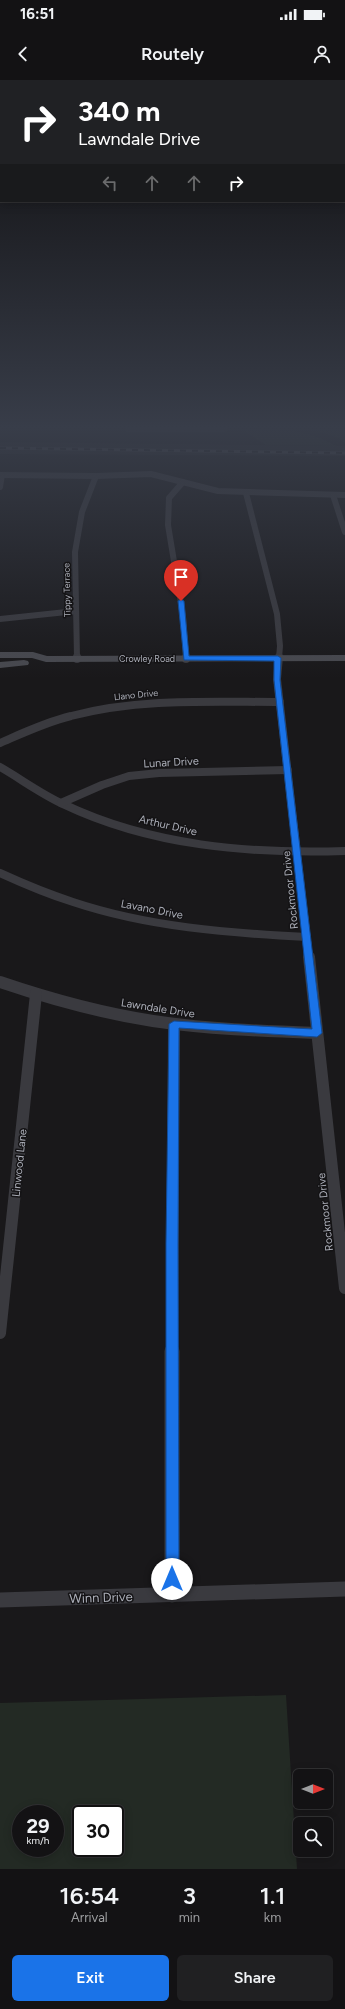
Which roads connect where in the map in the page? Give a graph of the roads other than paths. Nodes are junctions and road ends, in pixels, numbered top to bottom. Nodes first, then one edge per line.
1 (82, 512) edge
2 (168, 512) edge
3 (251, 512) edge
4 (339, 512) edge
5 (345, 532) edge
6 (76, 611) junction
7 (0, 619) edge
8 (0, 655) edge
9 (46, 658) junction
10 (78, 658) junction
11 (186, 658) junction
12 (278, 658) junction
13 (345, 658) edge
14 (0, 665) edge
15 (280, 702) junction
16 (0, 743) edge
17 (0, 767) edge
18 (288, 770) junction
19 (61, 803) junction
20 (345, 851) edge
21 (298, 852) junction
22 (0, 873) edge
23 (307, 937) junction
24 (0, 982) edge
25 (36, 994) junction
26 (174, 1024) junction
27 (317, 1033) junction
28 (345, 1288) edge
29 (0, 1332) edge
30 (345, 1589) edge
31 (172, 1595) junction
32 (0, 1600) edge

1 - 6 street, Tippy Terrace
2 - 11 street
3 - 12 street, Rockmoor Drive
4 - 5 street
6 - 7 street
6 - 10 street, Tippy Terrace
8 - 9 main road, Crowley Road
9 - 10 main road, Crowley Road
9 - 14 main road, Crowley Road
10 - 11 main road, Crowley Road
11 - 12 main road, Crowley Road
12 - 13 main road, Crowley Road
12 - 15 street, Rockmoor Drive
15 - 16 street, Llano Drive
15 - 18 street, Rockmoor Drive
17 - 19 street, Arthur Drive
18 - 19 street, Lunar Drive
18 - 21 street, Rockmoor Drive
19 - 21 street, Arthur Drive
20 - 21 street, Arthur Drive
21 - 23 street, Rockmoor Drive
22 - 23 street, Lavano Drive
23 - 27 street, Rockmoor Drive
24 - 25 street, Lawndale Drive
25 - 26 street, Lawndale Drive
25 - 29 street, Linwood Lane
26 - 27 street, Lawndale Drive
26 - 31 street
27 - 28 street, Rockmoor Drive
30 - 31 street, Winn Drive
31 - 32 street, Winn Drive

